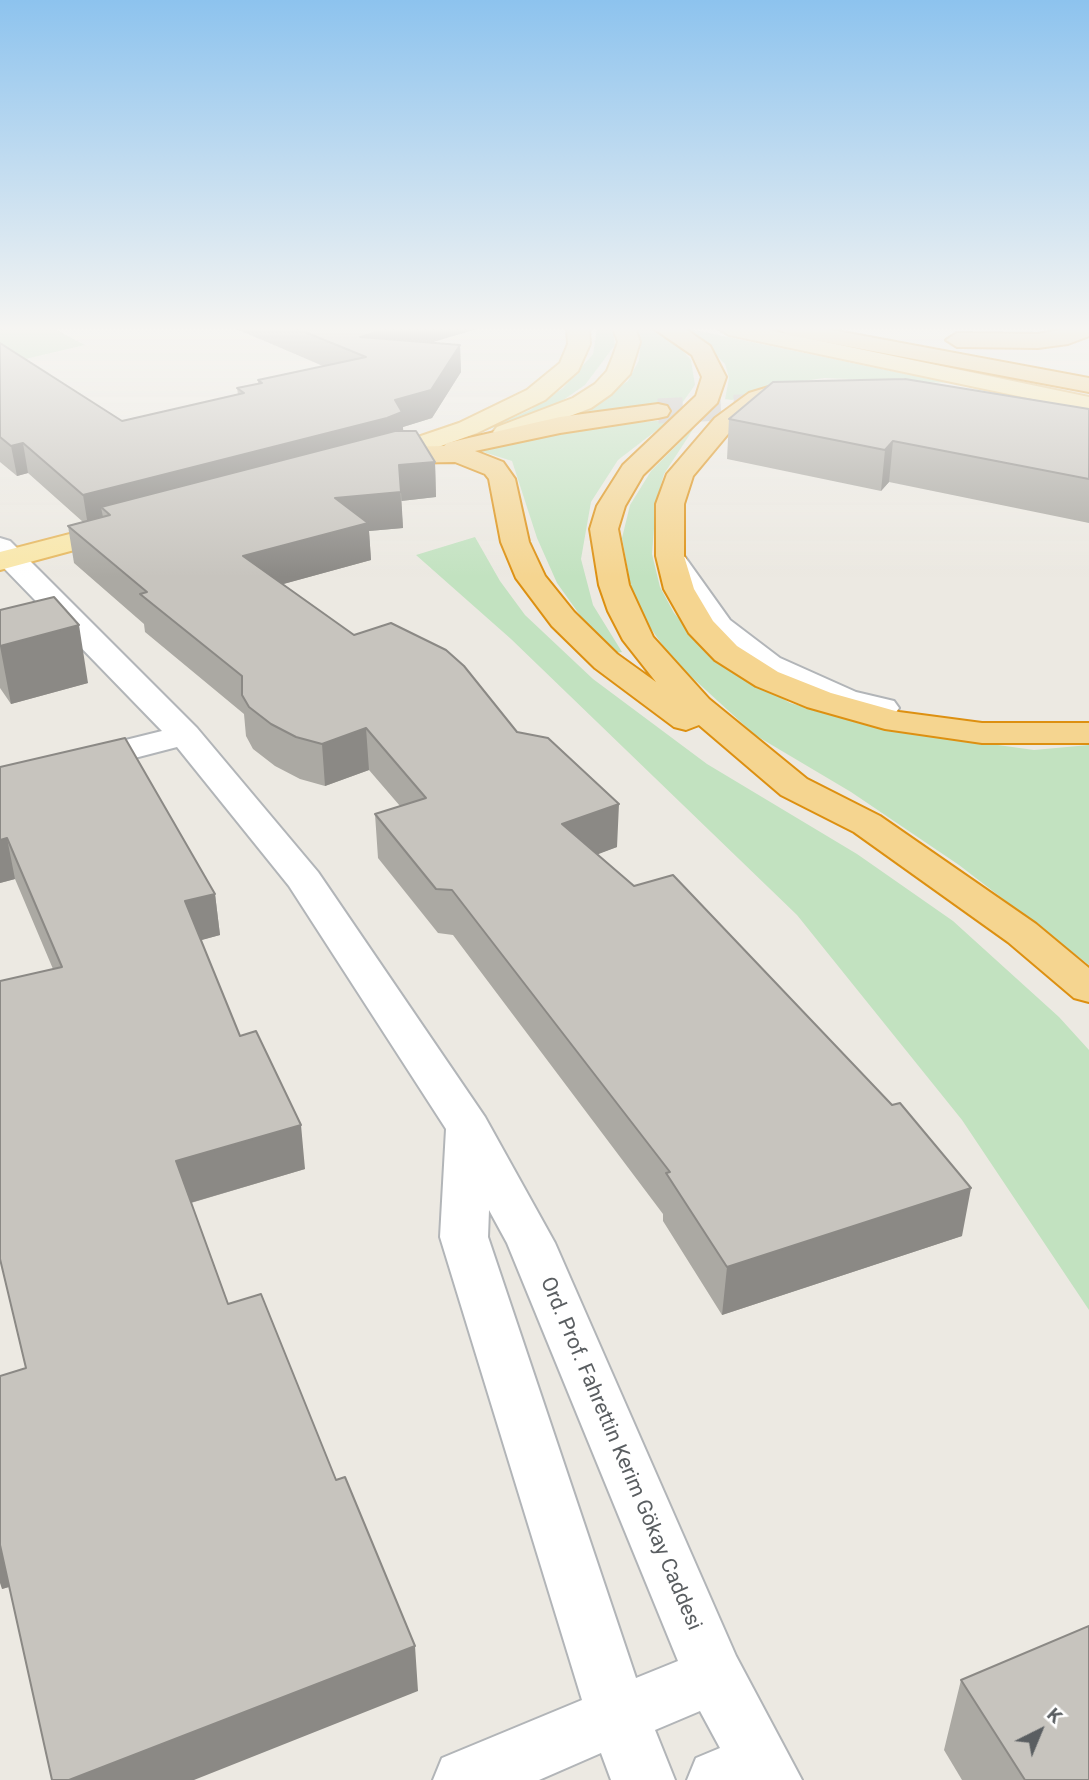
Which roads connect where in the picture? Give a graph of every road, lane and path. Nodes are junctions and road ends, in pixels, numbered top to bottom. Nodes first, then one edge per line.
1 (503, 411) edge
2 (562, 411) edge
3 (659, 411) tunnel mouth
4 (694, 411) tunnel mouth
5 (740, 411) edge
6 (456, 448) junction
7 (398, 455) junction
8 (345, 469) edge
9 (145, 523) edge
10 (4, 555) edge
11 (670, 556) junction
12 (1089, 723) edge
13 (1089, 733) edge
14 (185, 735) junction
15 (0, 782) edge
16 (794, 787) junction
17 (1089, 989) edge
18 (469, 1128) junction
19 (714, 1675) junction
20 (617, 1714) junction
21 (751, 1775) edge
22 (465, 1780) edge
23 (643, 1780) edge

1 - 7 main road
2 - 6 main road
3 - 6 highway
4 - 16 highway
5 - 11 highway
6 - 7 main road
7 - 8 main road
7 - 16 highway
9 - 10 main road
10 - 14 street, Ord. Prof. Fahrettin Kerim Gökay Caddesi
11 - 12 street
11 - 13 highway
14 - 15 street
14 - 18 street, Ord. Prof. Fahrettin Kerim Gökay Caddesi
16 - 17 highway
18 - 19 street, Ord. Prof. Fahrettin Kerim Gökay Caddesi
18 - 20 street
19 - 20 street
19 - 21 street, Ord. Prof. Fahrettin Kerim Gökay Caddesi
20 - 22 street
20 - 23 street

